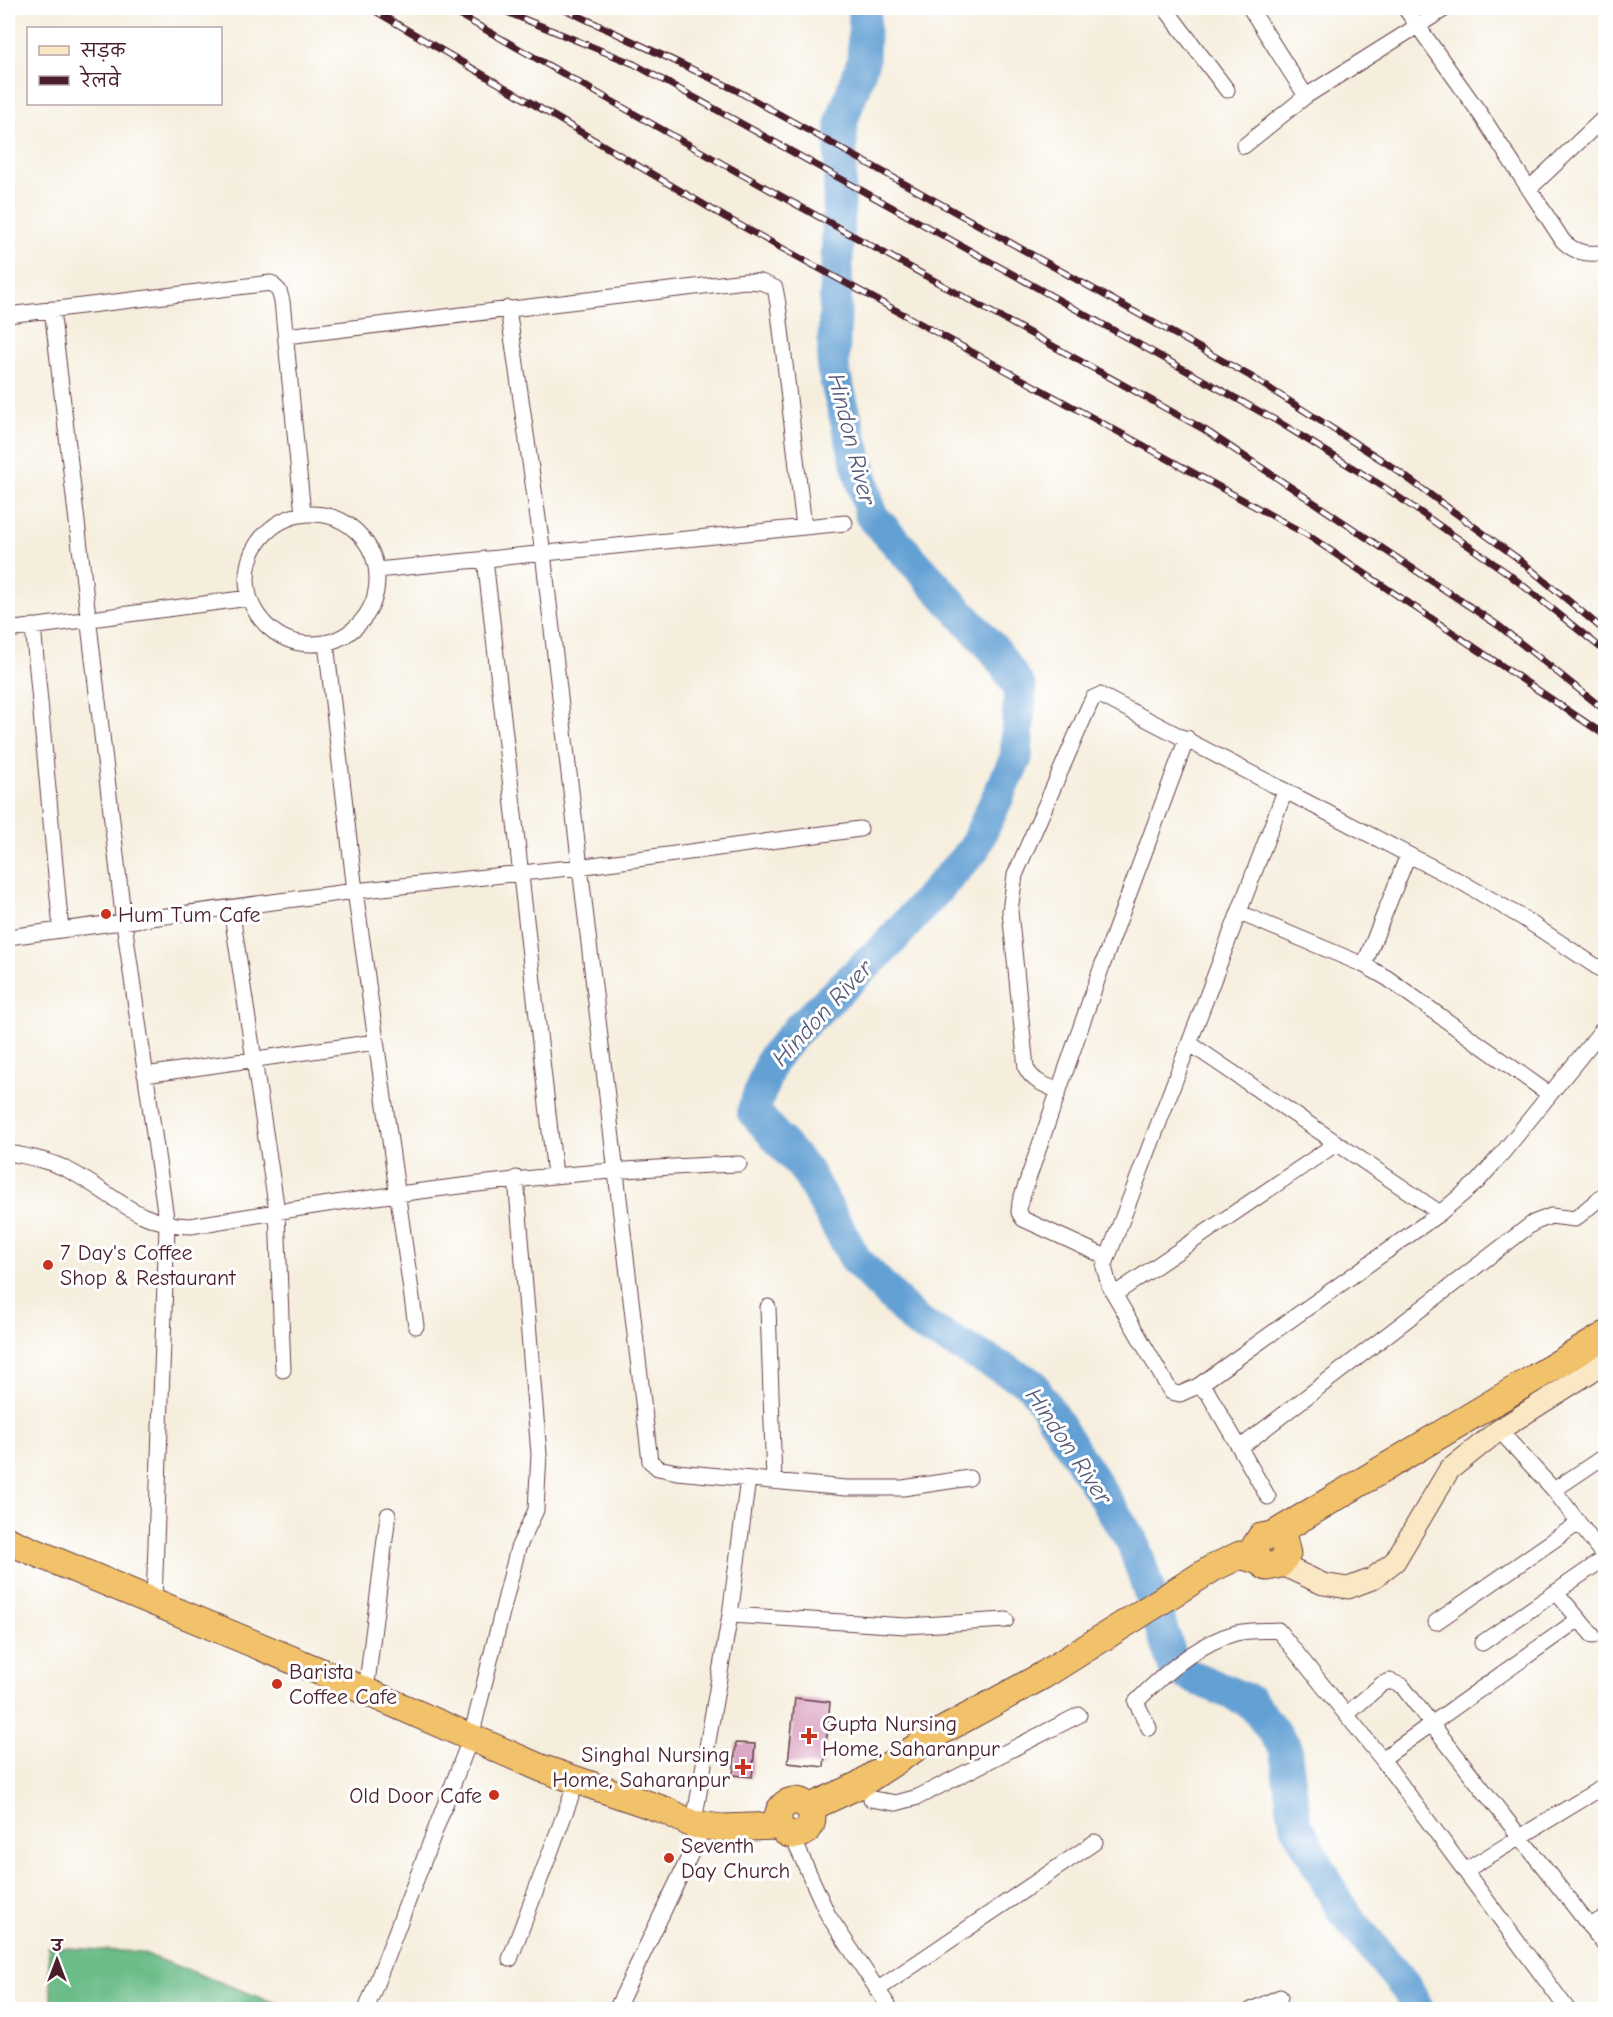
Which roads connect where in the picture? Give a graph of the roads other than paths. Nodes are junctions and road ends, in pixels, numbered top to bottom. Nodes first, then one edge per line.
1 (1165, 8) edge
2 (1250, 8) edge
3 (1405, 8) edge
4 (1446, 8) edge
5 (1418, 28) junction
6 (1227, 90) dead end
7 (1306, 96) junction
8 (1605, 116) edge
9 (1244, 146) dead end
10 (1530, 188) junction
11 (1605, 253) edge
12 (508, 308) junction
13 (52, 309) junction
14 (8, 315) edge
15 (286, 336) junction
16 (303, 514) junction
17 (845, 523) dead end
18 (804, 527) junction
19 (543, 553) junction
20 (485, 559) junction
21 (377, 570) junction
22 (249, 598) junction
23 (88, 617) junction
24 (33, 626) junction
25 (8, 630) edge
26 (326, 643) junction
27 (1187, 738) junction
28 (1286, 791) junction
29 (860, 829) dead end
30 (1408, 855) junction
31 (578, 867) junction
32 (519, 874) junction
33 (355, 891) junction
34 (231, 908) junction
35 (1240, 913) junction
36 (124, 922) junction
37 (61, 930) junction
38 (8, 937) edge
39 (1364, 965) junction
40 (1605, 973) edge
41 (1605, 1024) edge
42 (375, 1042) junction
43 (1190, 1043) junction
44 (254, 1060) junction
45 (146, 1075) junction
46 (1059, 1091) junction
47 (1550, 1094) junction
48 (1337, 1143) junction
49 (8, 1153) edge
50 (740, 1164) dead end
51 (615, 1169) junction
52 (555, 1174) junction
53 (516, 1178) junction
54 (1605, 1193) edge
55 (396, 1195) junction
56 (277, 1211) junction
57 (1440, 1213) junction
58 (167, 1225) junction
59 (1106, 1257) junction
60 (1115, 1294) junction
61 (768, 1307) dead end
62 (416, 1326) dead end
63 (1605, 1335) edge
64 (1605, 1362) edge
65 (283, 1370) dead end
66 (1198, 1386) junction
67 (1499, 1430) junction
68 (1241, 1447) junction
69 (1605, 1455) edge
70 (969, 1478) dead end
71 (748, 1479) junction
72 (774, 1481) junction
73 (1554, 1490) junction
74 (1268, 1497) dead end
75 (388, 1515) dead end
76 (1578, 1524) junction
77 (8, 1541) edge
78 (1604, 1555) edge
79 (1268, 1562) junction
80 (1556, 1592) junction
81 (154, 1602) junction
82 (730, 1616) junction
83 (1579, 1619) junction
84 (1006, 1620) dead end
85 (1436, 1622) dead end
86 (1593, 1636) dead end
87 (1482, 1643) dead end
88 (366, 1691) junction
89 (983, 1710) junction
90 (1347, 1714) junction
91 (1079, 1715) dead end
92 (1431, 1724) junction
93 (1149, 1728) dead end
94 (471, 1737) junction
95 (1382, 1759) junction
96 (578, 1781) junction
97 (1605, 1785) edge
98 (871, 1799) junction
99 (700, 1818) junction
100 (794, 1821) junction
101 (1519, 1836) junction
102 (1095, 1842) dead end
103 (1466, 1870) junction
104 (1605, 1917) edge
105 (1589, 1926) junction
106 (1605, 1947) edge
107 (510, 1959) dead end
108 (877, 1990) junction
109 (1280, 1997) dead end
110 (366, 2010) edge
111 (616, 2010) edge
112 (891, 2010) edge
113 (1251, 2010) edge
114 (1568, 2010) edge

1 - 6 street
2 - 7 street
3 - 5 street
4 - 5 street
5 - 7 street
5 - 10 street
7 - 9 street
8 - 10 street
10 - 11 street
12 - 15 street
12 - 18 street
12 - 19 street
13 - 14 street
13 - 15 street
13 - 23 street
15 - 16 street
16 - 21 street
16 - 22 street
17 - 18 street
18 - 19 street
19 - 20 street
19 - 31 street
20 - 21 street
20 - 32 street
21 - 26 street
22 - 23 street
22 - 26 street
23 - 24 street
23 - 36 street
24 - 25 street
24 - 37 street
26 - 33 street
27 - 28 street
27 - 46 street
27 - 46 street
28 - 30 street
28 - 35 street
29 - 31 street
30 - 39 street
30 - 40 street
31 - 32 street
31 - 51 street
32 - 33 street
32 - 52 street
33 - 34 street
33 - 42 street
34 - 36 street
34 - 44 street
35 - 39 street
35 - 43 street
36 - 37 street
36 - 45 street
37 - 38 street
39 - 47 street
41 - 47 street
42 - 44 street
42 - 55 street
43 - 48 street
43 - 59 street
44 - 45 street
44 - 56 street
45 - 58 street
46 - 59 street
47 - 57 street
48 - 57 street
48 - 60 street
49 - 58 street
50 - 51 street
51 - 52 street
51 - 71 street
52 - 53 street
53 - 55 street
53 - 94 street
54 - 68 street
55 - 56 street
55 - 62 street
56 - 58 street
56 - 65 street
57 - 66 street
58 - 81 street
59 - 60 street
60 - 66 street
61 - 72 street
63 - 79 highway
64 - 67 main road
66 - 68 street
67 - 73 street
67 - 79 main road
68 - 74 street
69 - 73 street
70 - 72 street
71 - 72 street
71 - 82 street
73 - 76 street
75 - 88 street
76 - 78 street
76 - 85 street
77 - 81 highway
78 - 80 street
79 - 89 highway
80 - 83 street
80 - 87 street
81 - 88 highway
82 - 84 street
82 - 99 street
83 - 86 street
83 - 92 street
88 - 94 highway
89 - 98 highway
89 - 100 highway
90 - 92 street
90 - 93 street
90 - 95 street
91 - 98 street
92 - 95 street
92 - 101 street
94 - 96 highway
94 - 110 street
95 - 103 street
96 - 99 highway
96 - 107 street
97 - 101 street
98 - 100 highway
99 - 100 highway
99 - 111 street
100 - 108 street
101 - 103 street
101 - 105 street
102 - 108 street
103 - 114 street
104 - 105 street
105 - 106 street
108 - 112 street
109 - 113 street

